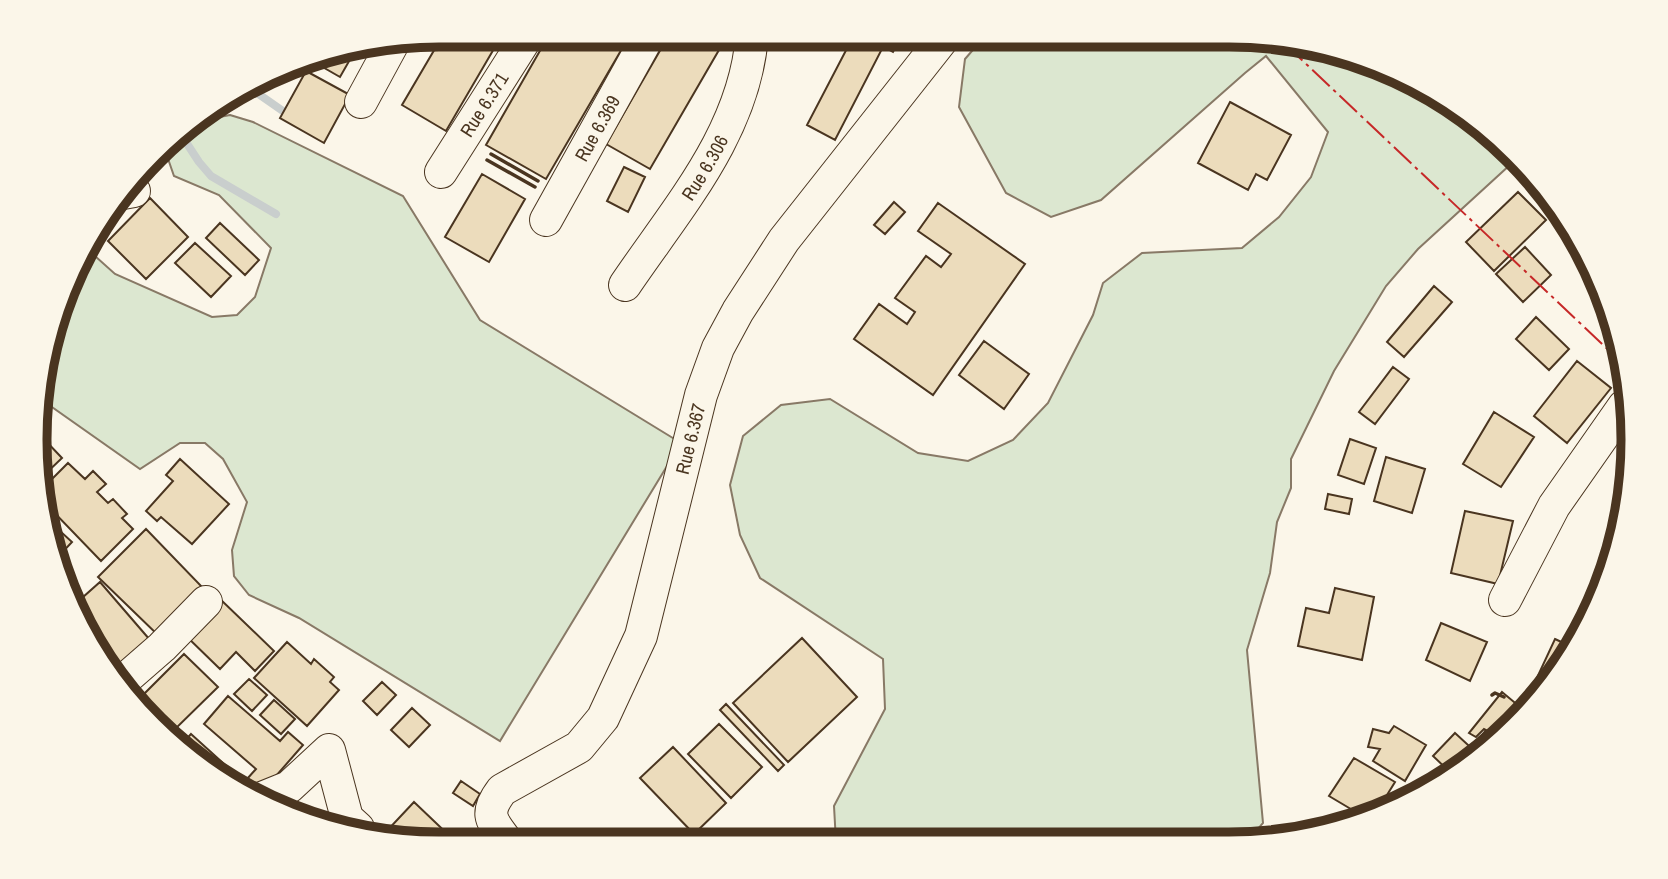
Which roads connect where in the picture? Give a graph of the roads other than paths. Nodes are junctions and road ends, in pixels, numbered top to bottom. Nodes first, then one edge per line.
1 (520, 47) edge
2 (642, 47) edge
3 (749, 47) edge
4 (936, 47) edge
5 (389, 51) edge
6 (361, 102) dead end
7 (442, 172) dead end
8 (546, 220) dead end
9 (625, 285) dead end
10 (1620, 411) edge
11 (1505, 600) dead end
12 (206, 602) dead end
13 (128, 678) edge
14 (272, 794) edge
15 (350, 821) edge
16 (500, 832) edge

1 - 7 street, Rue 6.371
2 - 8 street, Rue 6.369
3 - 9 street, Rue 6.306
4 - 16 street, Rue 6.367
5 - 6 street
10 - 11 street
12 - 13 street
14 - 15 street

